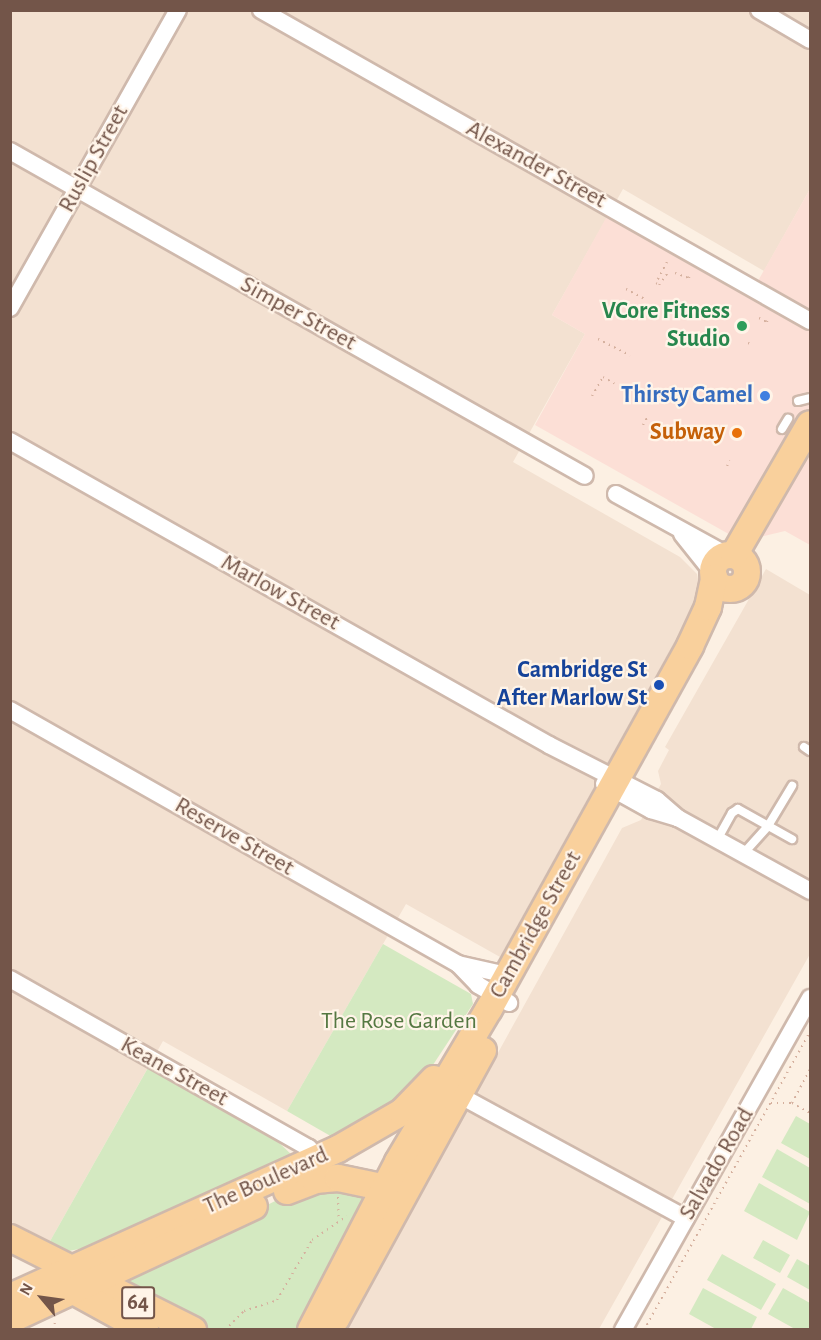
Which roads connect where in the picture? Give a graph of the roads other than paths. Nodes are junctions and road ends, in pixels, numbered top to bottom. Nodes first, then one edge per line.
1 (178, 10) edge
2 (261, 10) edge
3 (759, 10) edge
4 (810, 40) edge
5 (10, 151) edge
6 (77, 189) junction
7 (10, 308) edge
8 (810, 321) edge
9 (810, 398) edge
10 (798, 401) dead end
11 (799, 422) edge
12 (782, 429) dead end
13 (10, 441) edge
14 (810, 456) edge
15 (585, 476) dead end
16 (616, 494) dead end
17 (727, 569) junction
18 (10, 710) edge
19 (792, 786) dead end
20 (621, 787) junction
21 (768, 826) junction
22 (792, 839) dead end
23 (717, 840) junction
24 (743, 854) junction
25 (810, 891) edge
26 (458, 964) junction
27 (10, 979) edge
28 (499, 997) junction
29 (810, 998) edge
30 (459, 1095) junction
31 (321, 1177) junction
32 (395, 1190) junction
33 (686, 1218) junction
34 (10, 1238) edge
35 (10, 1255) edge
36 (73, 1280) junction
37 (10, 1297) edge
38 (10, 1320) edge
39 (146, 1329) edge
40 (193, 1329) edge
41 (311, 1329) edge
42 (330, 1329) edge
43 (623, 1329) edge

1 - 6 street, Ruslip Street
2 - 8 street, Alexander Street
3 - 4 street
5 - 6 street, Simper Street
6 - 7 street, Ruslip Street
6 - 15 street, Simper Street
9 - 10 lane
11 - 12 lane
11 - 17 main road, Cambridge Street
13 - 20 street, Marlow Street
14 - 17 main road, Cambridge Street
16 - 17 street
17 - 20 main road, Cambridge Street
18 - 26 street, Reserve Street
19 - 21 lane
20 - 23 street, Marlow Street
20 - 28 main road, Cambridge Street
21 - 22 lane
21 - 23 lane
21 - 24 lane
23 - 24 street, Marlow Street
24 - 25 street, Marlow Street
26 - 28 street, Reserve Street
26 - 28 street, Reserve Street
27 - 31 street, Keane Street
28 - 30 main road, Cambridge Street
28 - 31 main road, The Boulevard
28 - 32 main road, Cambridge Street
29 - 33 street, Salvado Road
30 - 32 main road, Cambridge Street
30 - 33 street
31 - 32 main road, The Boulevard
31 - 36 main road, The Boulevard
32 - 41 main road, Cambridge Street
32 - 42 main road, Cambridge Street
33 - 43 street, Salvado Road
34 - 36 main road, 64
35 - 36 main road, 64
36 - 37 main road, The Boulevard
36 - 38 main road, The Boulevard
36 - 39 main road, 64
36 - 40 main road, 64

